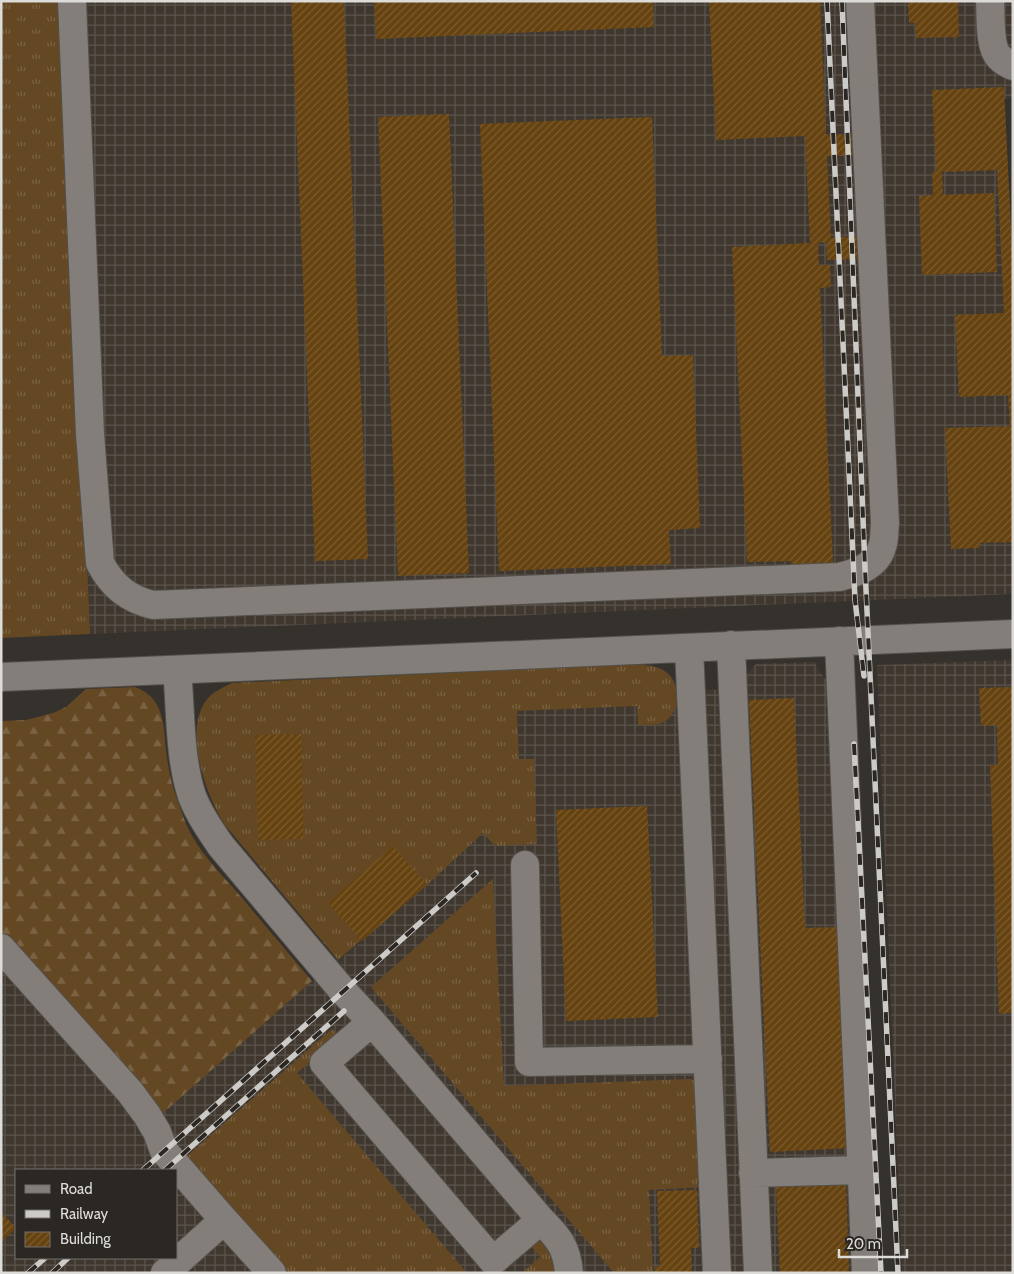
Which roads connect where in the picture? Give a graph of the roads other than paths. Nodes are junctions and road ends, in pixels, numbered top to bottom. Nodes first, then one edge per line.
1 (72, 1) edge
2 (860, 1) edge
3 (990, 1) edge
4 (1013, 66) edge
5 (1013, 634) edge
6 (839, 641) junction
7 (731, 645) junction
8 (690, 648) junction
9 (178, 670) junction
10 (1, 677) edge
11 (740, 844) junction
12 (698, 848) junction
13 (525, 865) dead end
14 (1, 948) edge
15 (372, 1022) junction
16 (708, 1059) junction
17 (861, 1170) junction
18 (753, 1173) junction
19 (224, 1220) junction
20 (540, 1220) junction
21 (165, 1273) edge
22 (272, 1273) edge
23 (569, 1273) edge
24 (718, 1273) edge
25 (758, 1273) edge
26 (866, 1273) edge

1 - 2 street
3 - 4 street
5 - 6 street
6 - 7 street
6 - 17 street
7 - 8 street
7 - 11 street
8 - 9 street
8 - 12 street
9 - 10 street
9 - 15 street
11 - 12 street
11 - 18 street
12 - 16 street
13 - 16 street
14 - 19 street
15 - 20 street
15 - 20 street
16 - 24 street
17 - 18 street
17 - 26 street
18 - 25 street
19 - 21 street
19 - 22 street
20 - 23 street

